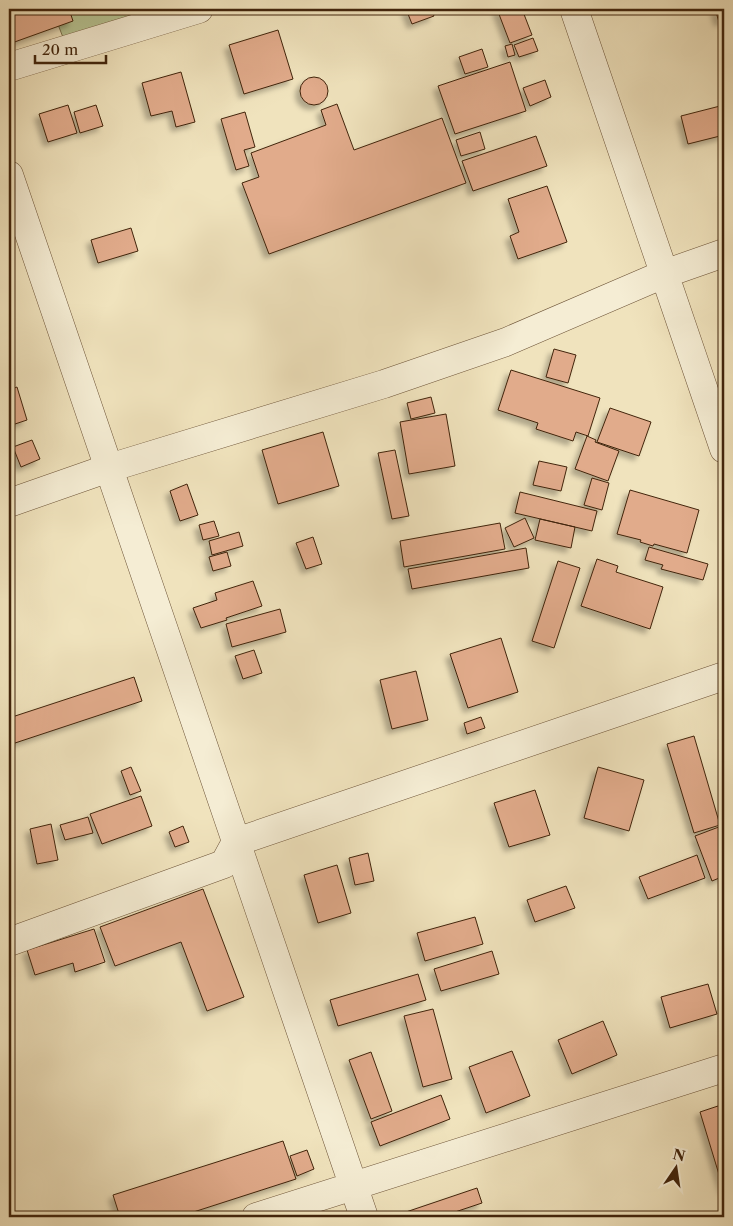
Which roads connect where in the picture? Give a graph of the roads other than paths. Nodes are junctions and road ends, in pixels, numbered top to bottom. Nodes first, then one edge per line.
1 (199, 9) edge
2 (574, 9) edge
3 (9, 67) edge
4 (9, 175) edge
5 (724, 253) edge
6 (664, 274) junction
7 (724, 449) edge
8 (109, 468) junction
9 (9, 503) edge
10 (724, 676) edge
11 (236, 842) junction
12 (9, 942) edge
13 (724, 1068) edge
14 (353, 1186) junction
15 (256, 1217) edge
16 (364, 1217) edge

1 - 3 street
2 - 6 street
4 - 8 street
5 - 6 street
6 - 7 street
6 - 8 street
8 - 9 street
8 - 11 street
10 - 11 street
11 - 12 street
11 - 14 street
13 - 14 street
14 - 15 street
14 - 16 street

